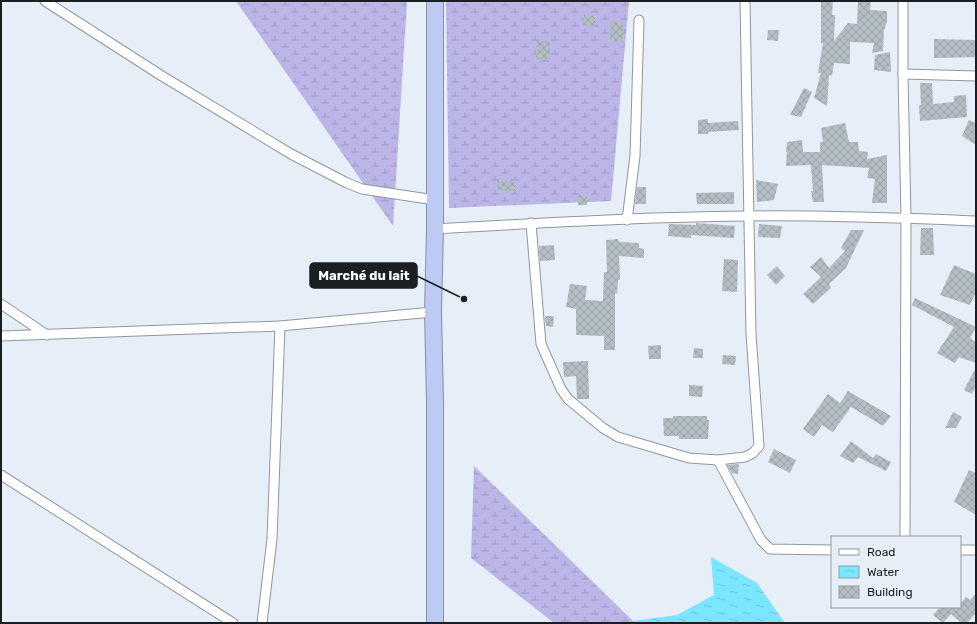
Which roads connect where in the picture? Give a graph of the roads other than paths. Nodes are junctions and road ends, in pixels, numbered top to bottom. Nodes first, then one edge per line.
1 (45, 1) edge
2 (435, 1) edge
3 (745, 1) edge
4 (903, 1) edge
5 (639, 20) dead end
6 (903, 74) junction
7 (976, 76) edge
8 (435, 200) junction
9 (749, 216) junction
10 (906, 218) junction
11 (627, 220) junction
12 (976, 220) edge
13 (531, 223) junction
14 (435, 229) junction
15 (1, 304) edge
16 (433, 312) junction
17 (280, 326) junction
18 (47, 335) junction
19 (1, 336) edge
20 (718, 460) junction
21 (1, 475) edge
22 (905, 536) edge
23 (831, 550) edge
24 (961, 550) edge
25 (976, 550) edge
26 (233, 623) edge
27 (262, 623) edge
28 (435, 623) edge

1 - 8 street
2 - 8 highway
3 - 9 street
4 - 6 street
5 - 11 street
6 - 7 street
6 - 10 street
8 - 14 highway
9 - 10 street
9 - 11 street
9 - 20 street
10 - 12 street
10 - 22 street
11 - 13 street
13 - 14 street
13 - 20 street
14 - 16 highway
15 - 18 street
16 - 17 street
16 - 28 highway
17 - 18 street
17 - 27 street
18 - 19 street
20 - 23 street
21 - 26 street
24 - 25 street

